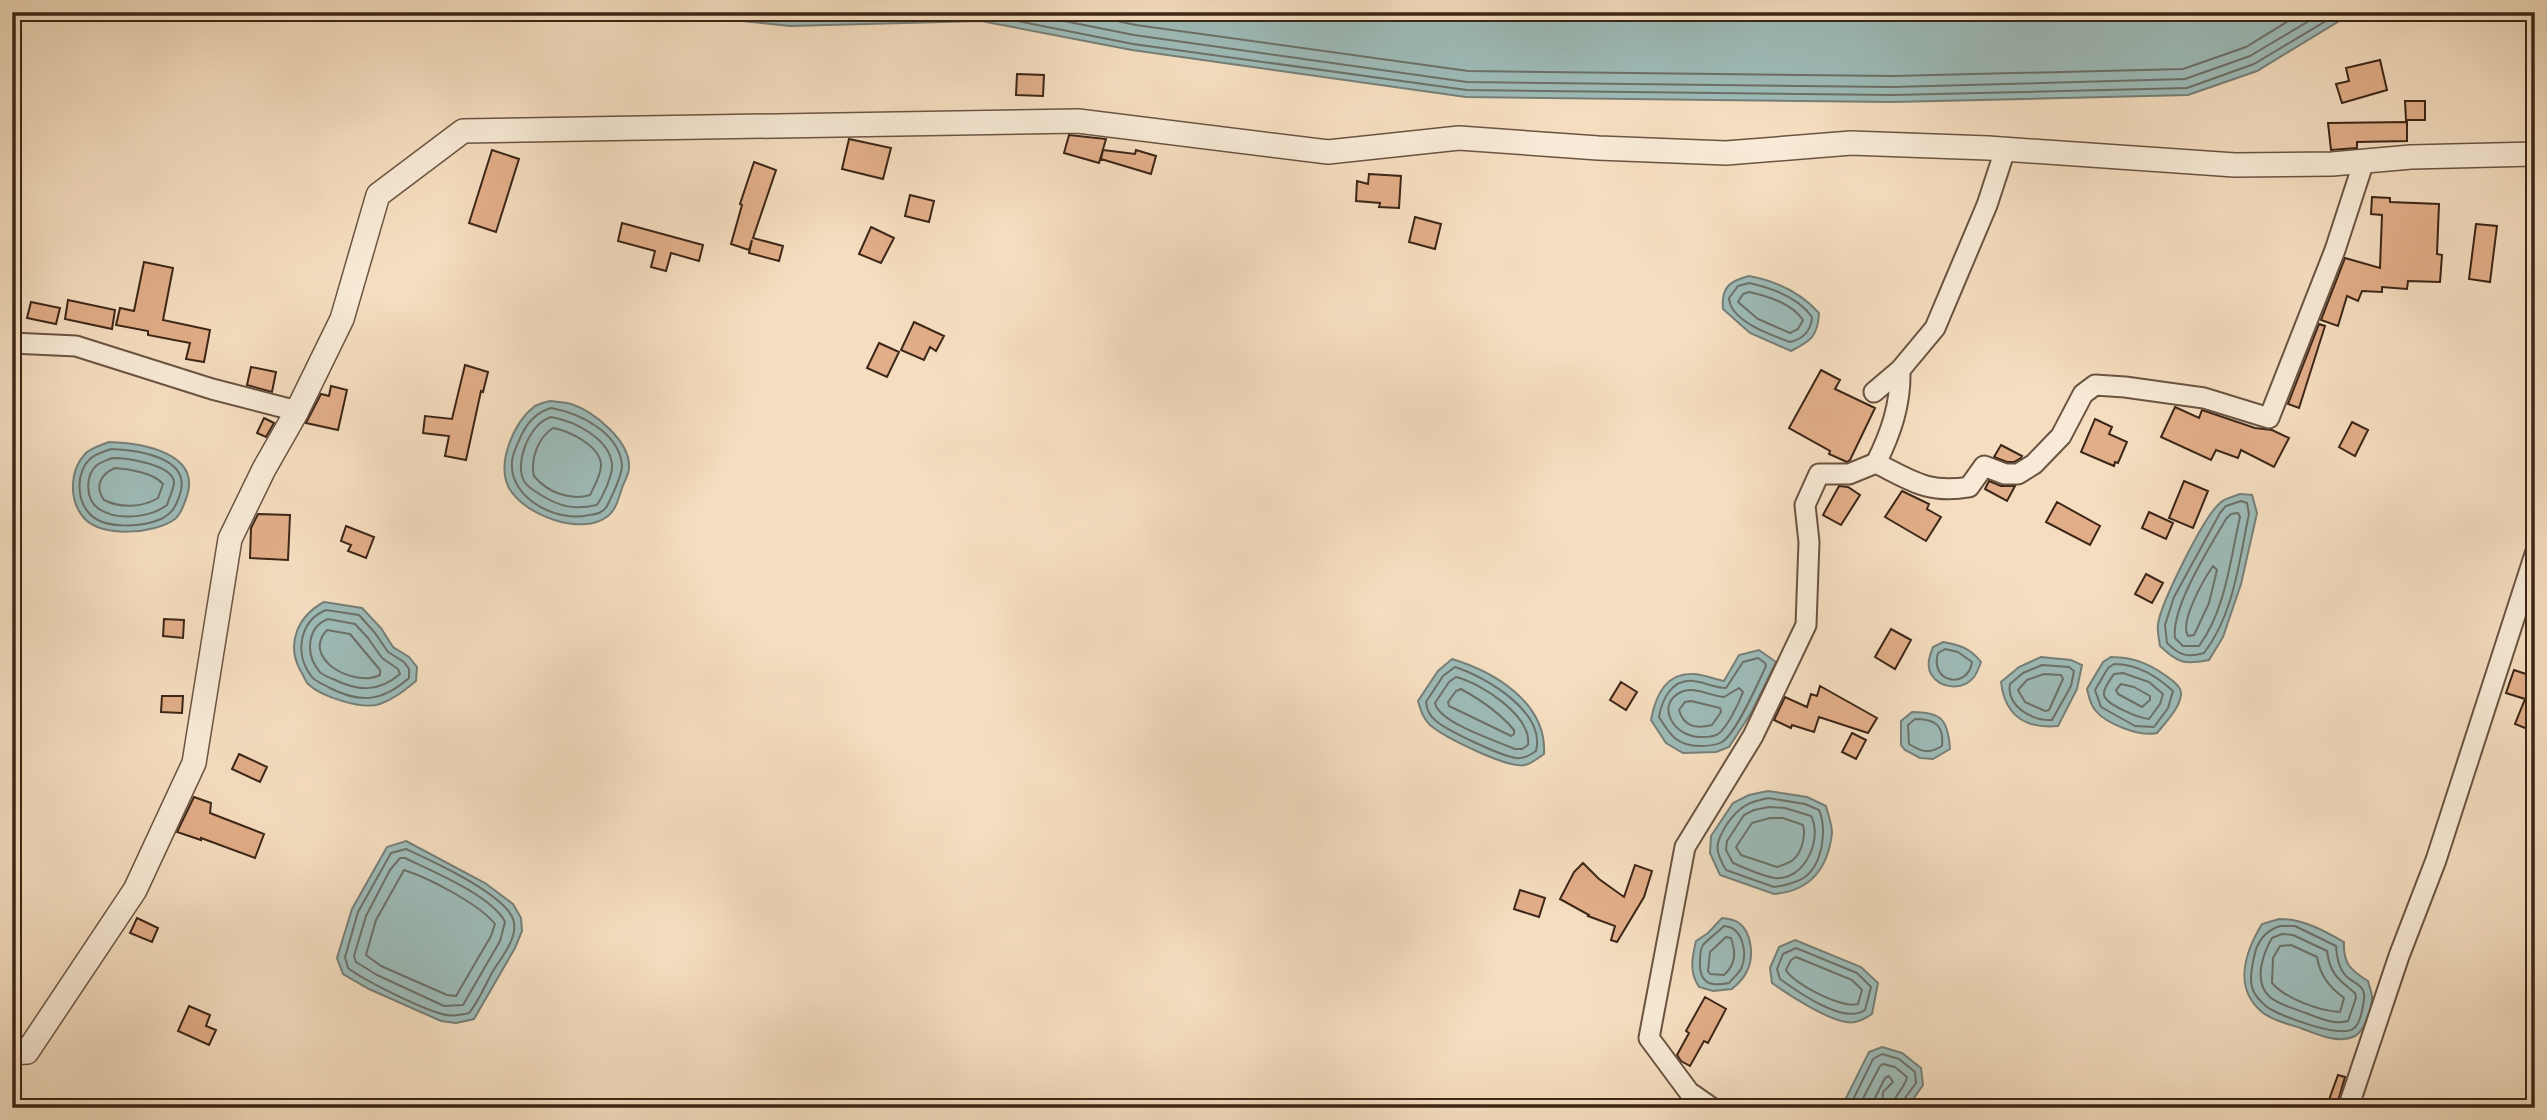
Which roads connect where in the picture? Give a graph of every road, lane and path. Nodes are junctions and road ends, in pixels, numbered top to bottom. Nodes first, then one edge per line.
1 (2005, 150) junction
2 (2535, 153) edge
3 (2364, 161) junction
4 (12, 343) edge
5 (1900, 370) junction
6 (1874, 392) dead end
7 (297, 411) junction
8 (1876, 463) junction
9 (2535, 554) edge
10 (12, 1054) edge
11 (1712, 1108) edge
12 (2348, 1108) edge

1 - 3 street
1 - 5 street
1 - 7 street
2 - 3 street
3 - 8 street
4 - 7 street
5 - 6 street
5 - 8 street
7 - 10 street
8 - 11 street
9 - 12 street

